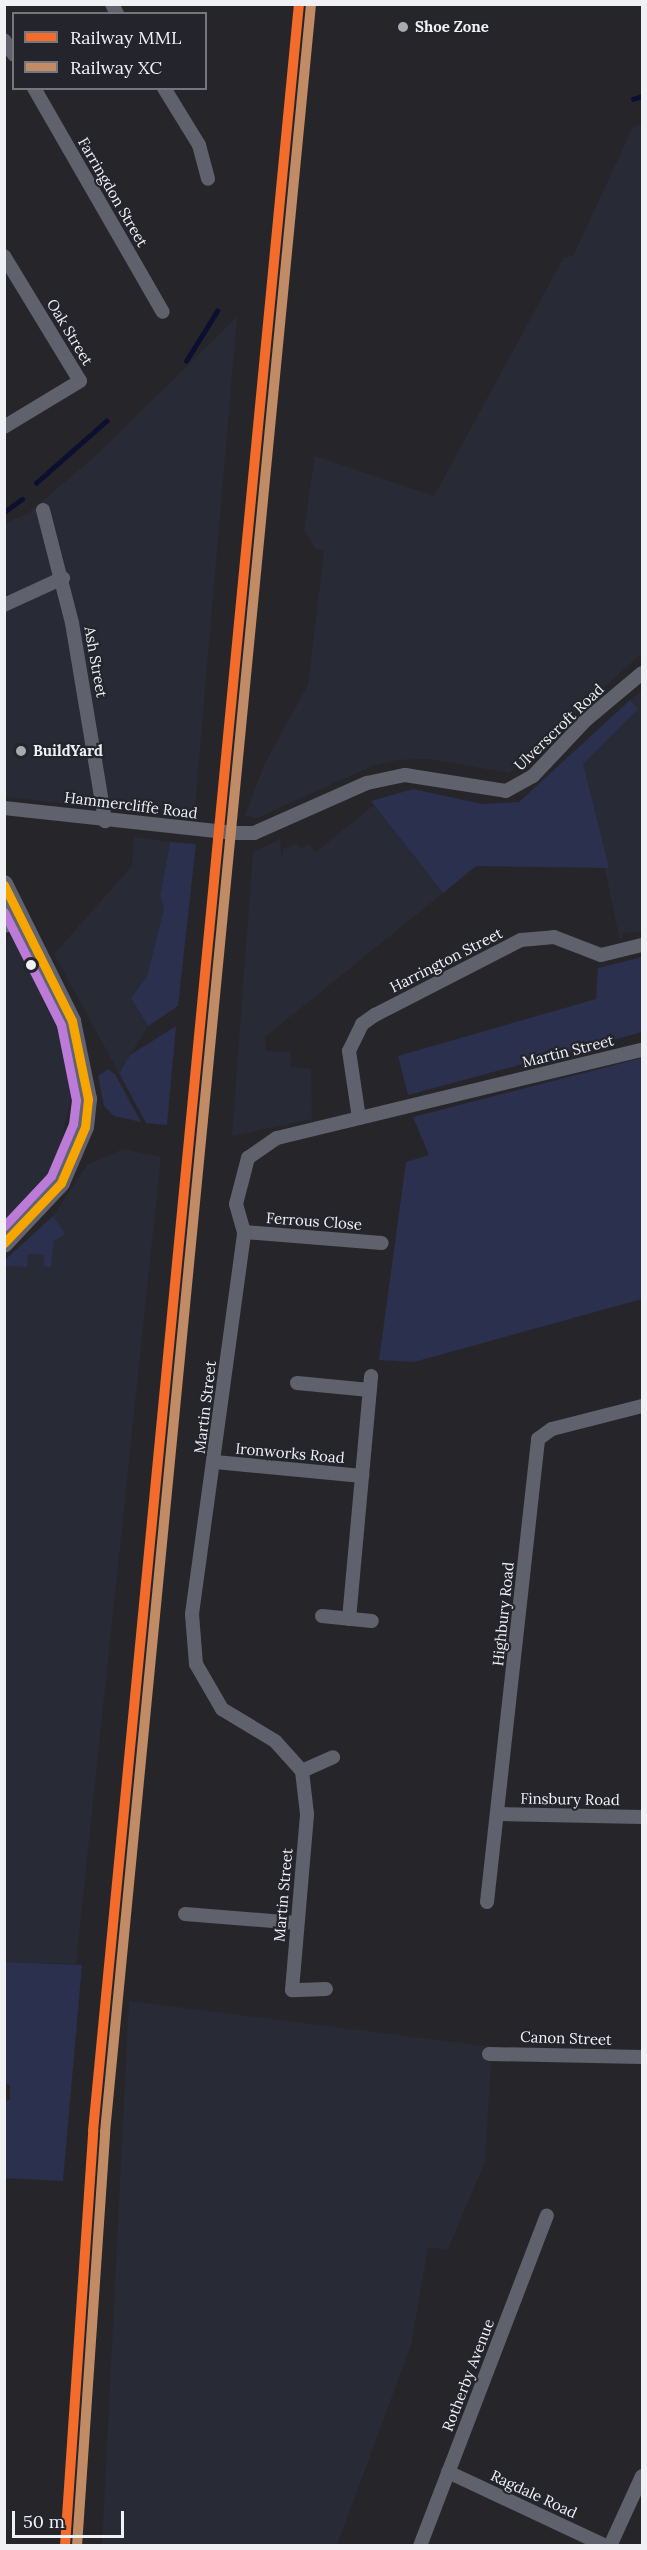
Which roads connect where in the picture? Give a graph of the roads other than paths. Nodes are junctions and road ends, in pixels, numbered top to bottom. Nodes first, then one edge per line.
1 (34, 90) edge
2 (165, 90) edge
3 (208, 179) dead end
4 (4, 256) edge
5 (163, 312) dead end
6 (4, 427) edge
7 (43, 510) dead end
8 (63, 578) junction
9 (4, 605) edge
10 (642, 673) edge
11 (4, 808) edge
12 (105, 821) junction
13 (254, 833) joint
14 (4, 884) edge
15 (23, 920) junction
16 (4, 926) edge
17 (642, 945) edge
18 (642, 1050) edge
19 (359, 1118) junction
20 (244, 1232) junction
21 (382, 1243) dead end
22 (4, 1244) edge
23 (371, 1376) dead end
24 (297, 1383) dead end
25 (370, 1390) junction
26 (642, 1406) edge
27 (215, 1462) junction
28 (362, 1476) junction
29 (322, 1616) dead end
30 (349, 1618) junction
31 (372, 1621) dead end
32 (333, 1757) dead end
33 (302, 1772) junction
34 (498, 1814) junction
35 (642, 1817) edge
36 (487, 1902) dead end
37 (184, 1914) dead end
38 (297, 1923) junction
39 (326, 1989) dead end
40 (489, 2054) dead end
41 (642, 2057) edge
42 (547, 2216) dead end
43 (448, 2472) junction
44 (642, 2476) edge
45 (420, 2546) edge
46 (608, 2546) edge

1 - 5 street, Farringdon Street
2 - 3 street
4 - 6 street, Oak Street
7 - 8 street, Ash Street
8 - 9 street
8 - 12 street, Ash Street
10 - 13 street, Ulverscroft Road
11 - 12 street, Hammercliffe Road
12 - 13 street, Hammercliffe Road
14 - 15 street
15 - 16 street
15 - 22 street
17 - 19 street, Harrington Street
18 - 19 street, Martin Street
19 - 20 street, Martin Street
20 - 21 street, Ferrous Close
20 - 27 street, Martin Street
23 - 25 street, Ironworks Road
24 - 25 street
25 - 28 street, Ironworks Road
26 - 34 street, Highbury Road
27 - 28 street, Ironworks Road
27 - 33 street, Martin Street
28 - 30 street, Ironworks Road
29 - 30 street
30 - 31 street
32 - 33 street
33 - 38 street, Martin Street
34 - 35 street, Finsbury Road
34 - 36 street, Highbury Road
37 - 38 street
38 - 39 street, Martin Street
40 - 41 street, Canon Street
42 - 43 street, Rotherby Avenue
43 - 45 street, Rotherby Avenue
43 - 46 street, Ragdale Road
44 - 46 street

